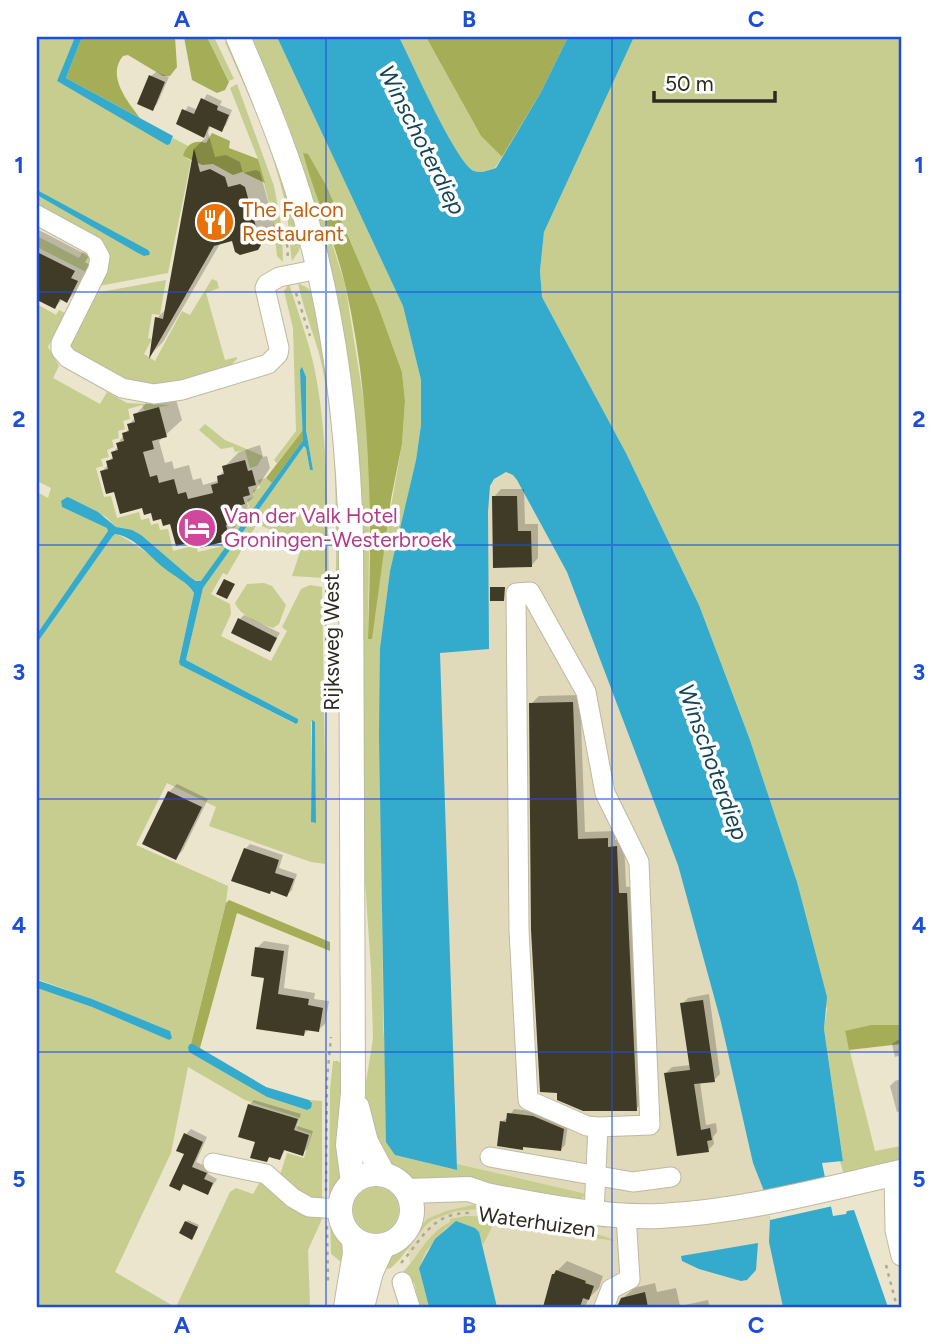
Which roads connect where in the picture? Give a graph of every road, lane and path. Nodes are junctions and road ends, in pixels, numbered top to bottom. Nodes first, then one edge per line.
1 (238, 37) edge
2 (37, 215) edge
3 (285, 221) dead end
4 (319, 269) junction
5 (291, 275) junction
6 (311, 337) dead end
7 (331, 1038) dead end
8 (353, 1093) junction
9 (598, 1127) junction
10 (490, 1157) dead end
11 (213, 1163) dead end
12 (383, 1174) junction
13 (595, 1174) junction
14 (671, 1177) dead end
15 (353, 1182) junction
16 (897, 1183) edge
17 (407, 1191) junction
18 (480, 1204) junction
19 (333, 1209) junction
20 (594, 1213) junction
21 (626, 1215) junction
22 (411, 1221) junction
23 (354, 1239) junction
24 (383, 1246) junction
25 (901, 1256) edge
26 (362, 1270) junction
27 (402, 1282) dead end
28 (346, 1307) edge
29 (362, 1307) edge
30 (410, 1307) edge
31 (604, 1307) edge

1 - 4 main road, Rijksweg West
2 - 5 street
3 - 5 path
4 - 5 street
4 - 8 main road, Rijksweg West
5 - 6 path
7 - 19 path
8 - 12 main road, Rijksweg West
8 - 15 main road, Rijksweg West
9 - 9 street
9 - 13 street
10 - 13 street
11 - 19 street
12 - 15 main road
12 - 17 main road
13 - 14 street
13 - 20 street
15 - 19 main road
16 - 21 main road, Waterhuizen
16 - 25 street, Waterhuizen
17 - 18 main road, Waterhuizen
17 - 22 main road
18 - 20 main road, Waterhuizen
18 - 22 main road, Waterhuizen
18 - 26 path, Waterhuizen
19 - 23 main road
19 - 26 path, Waterhuizen
20 - 21 main road, Waterhuizen
21 - 31 street
22 - 24 main road
23 - 24 main road
23 - 26 main road
24 - 26 main road
26 - 28 main road
26 - 29 main road
27 - 30 street

